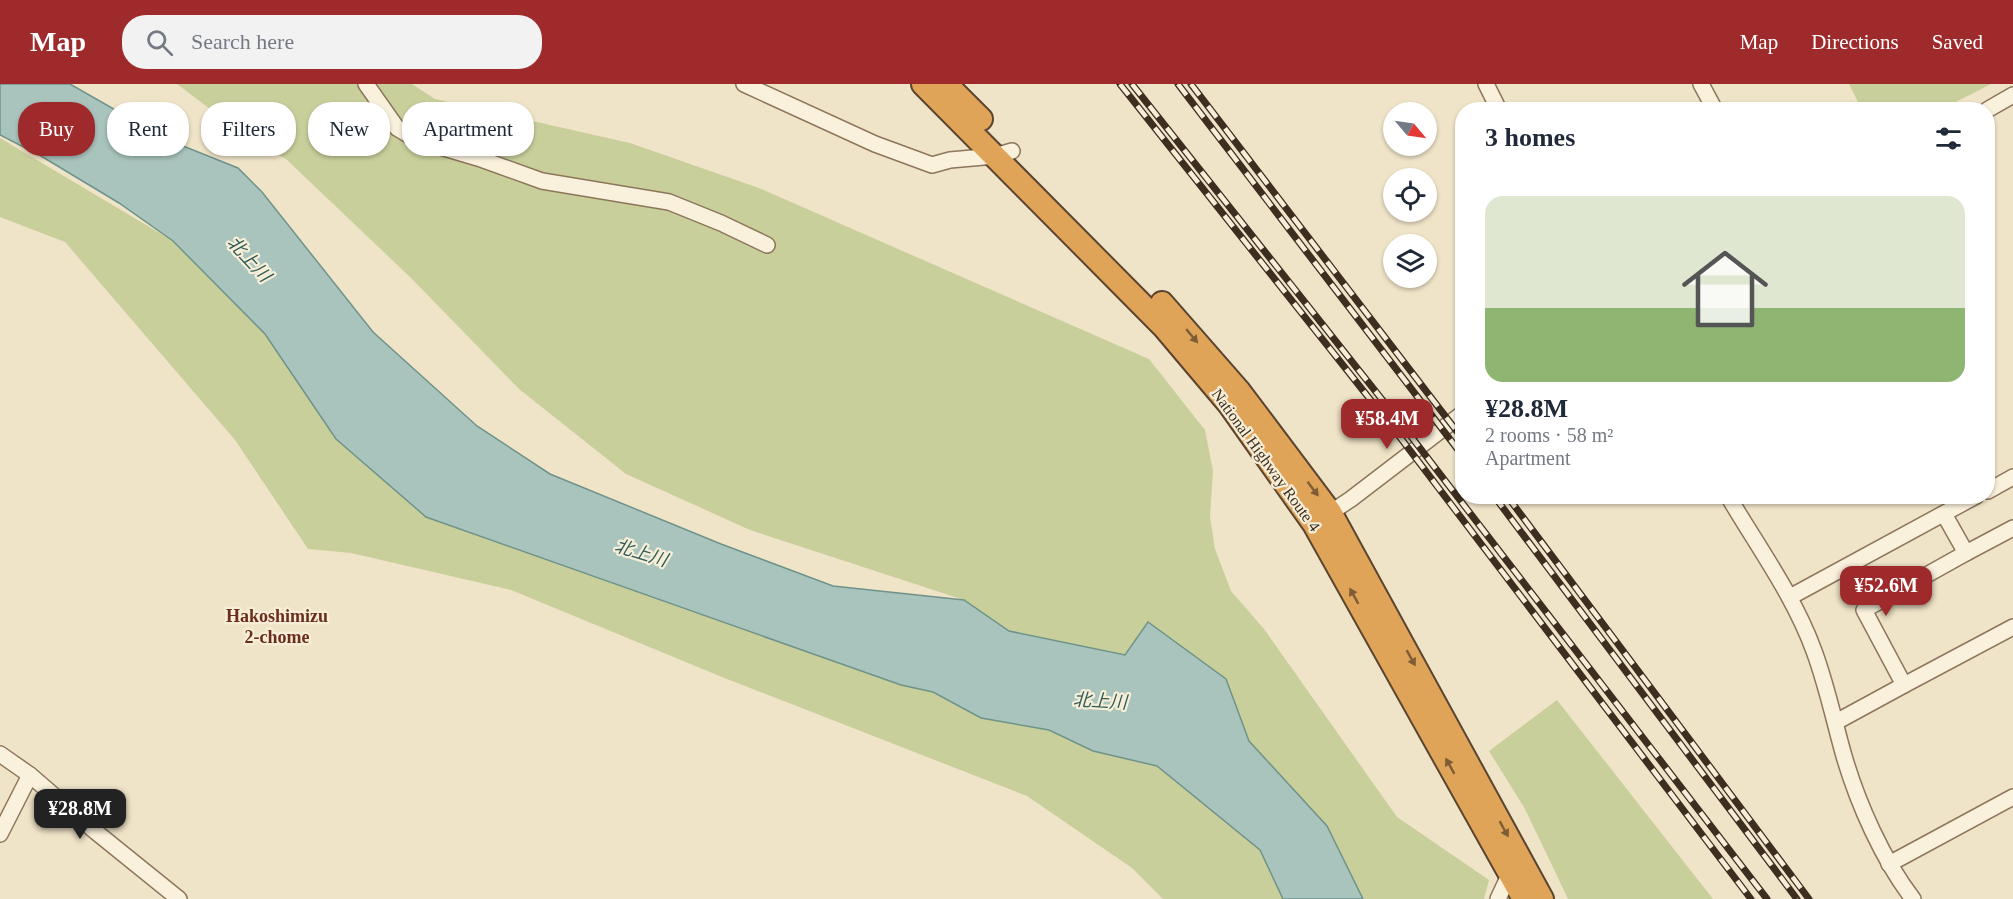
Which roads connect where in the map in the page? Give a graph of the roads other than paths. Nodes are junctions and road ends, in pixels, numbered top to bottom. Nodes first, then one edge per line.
1 (366, 84) edge
2 (744, 84) edge
3 (923, 84) edge
4 (946, 84) edge
5 (1486, 84) edge
6 (1701, 84) edge
7 (2013, 95) edge
8 (1495, 102) edge
9 (1711, 102) edge
10 (1995, 106) edge
11 (1004, 153) junction
12 (766, 245) dead end
13 (1455, 419) edge
14 (2013, 477) edge
15 (1995, 486) edge
16 (1733, 504) edge
17 (1962, 504) edge
18 (1944, 514) junction
19 (1322, 518) junction
20 (2013, 528) edge
21 (1966, 553) junction
22 (1790, 597) junction
23 (2013, 627) edge
24 (1904, 686) junction
25 (1836, 722) junction
26 (0, 754) edge
27 (30, 775) junction
28 (2013, 797) edge
29 (0, 834) edge
30 (1514, 864) junction
31 (1889, 864) junction
32 (179, 899) edge
33 (1498, 899) edge
34 (1524, 899) edge
35 (1542, 899) edge
36 (1913, 899) edge

1 - 12 street
2 - 11 street
3 - 11 highway, National Highway Route 4
4 - 11 highway, National Highway Route 4
5 - 8 street
6 - 9 street
7 - 10 street
11 - 19 highway, National Highway Route 4
13 - 19 street
14 - 15 street
16 - 22 street
17 - 18 street
18 - 21 street
18 - 22 street
19 - 30 highway, National Highway Route 4
20 - 21 street
21 - 24 street
22 - 25 street
23 - 24 street
24 - 25 street
25 - 31 street
26 - 27 street
27 - 29 street
27 - 32 street
28 - 31 street
30 - 33 street
30 - 34 highway, National Highway Route 4
30 - 35 highway, National Highway Route 4
31 - 36 street

